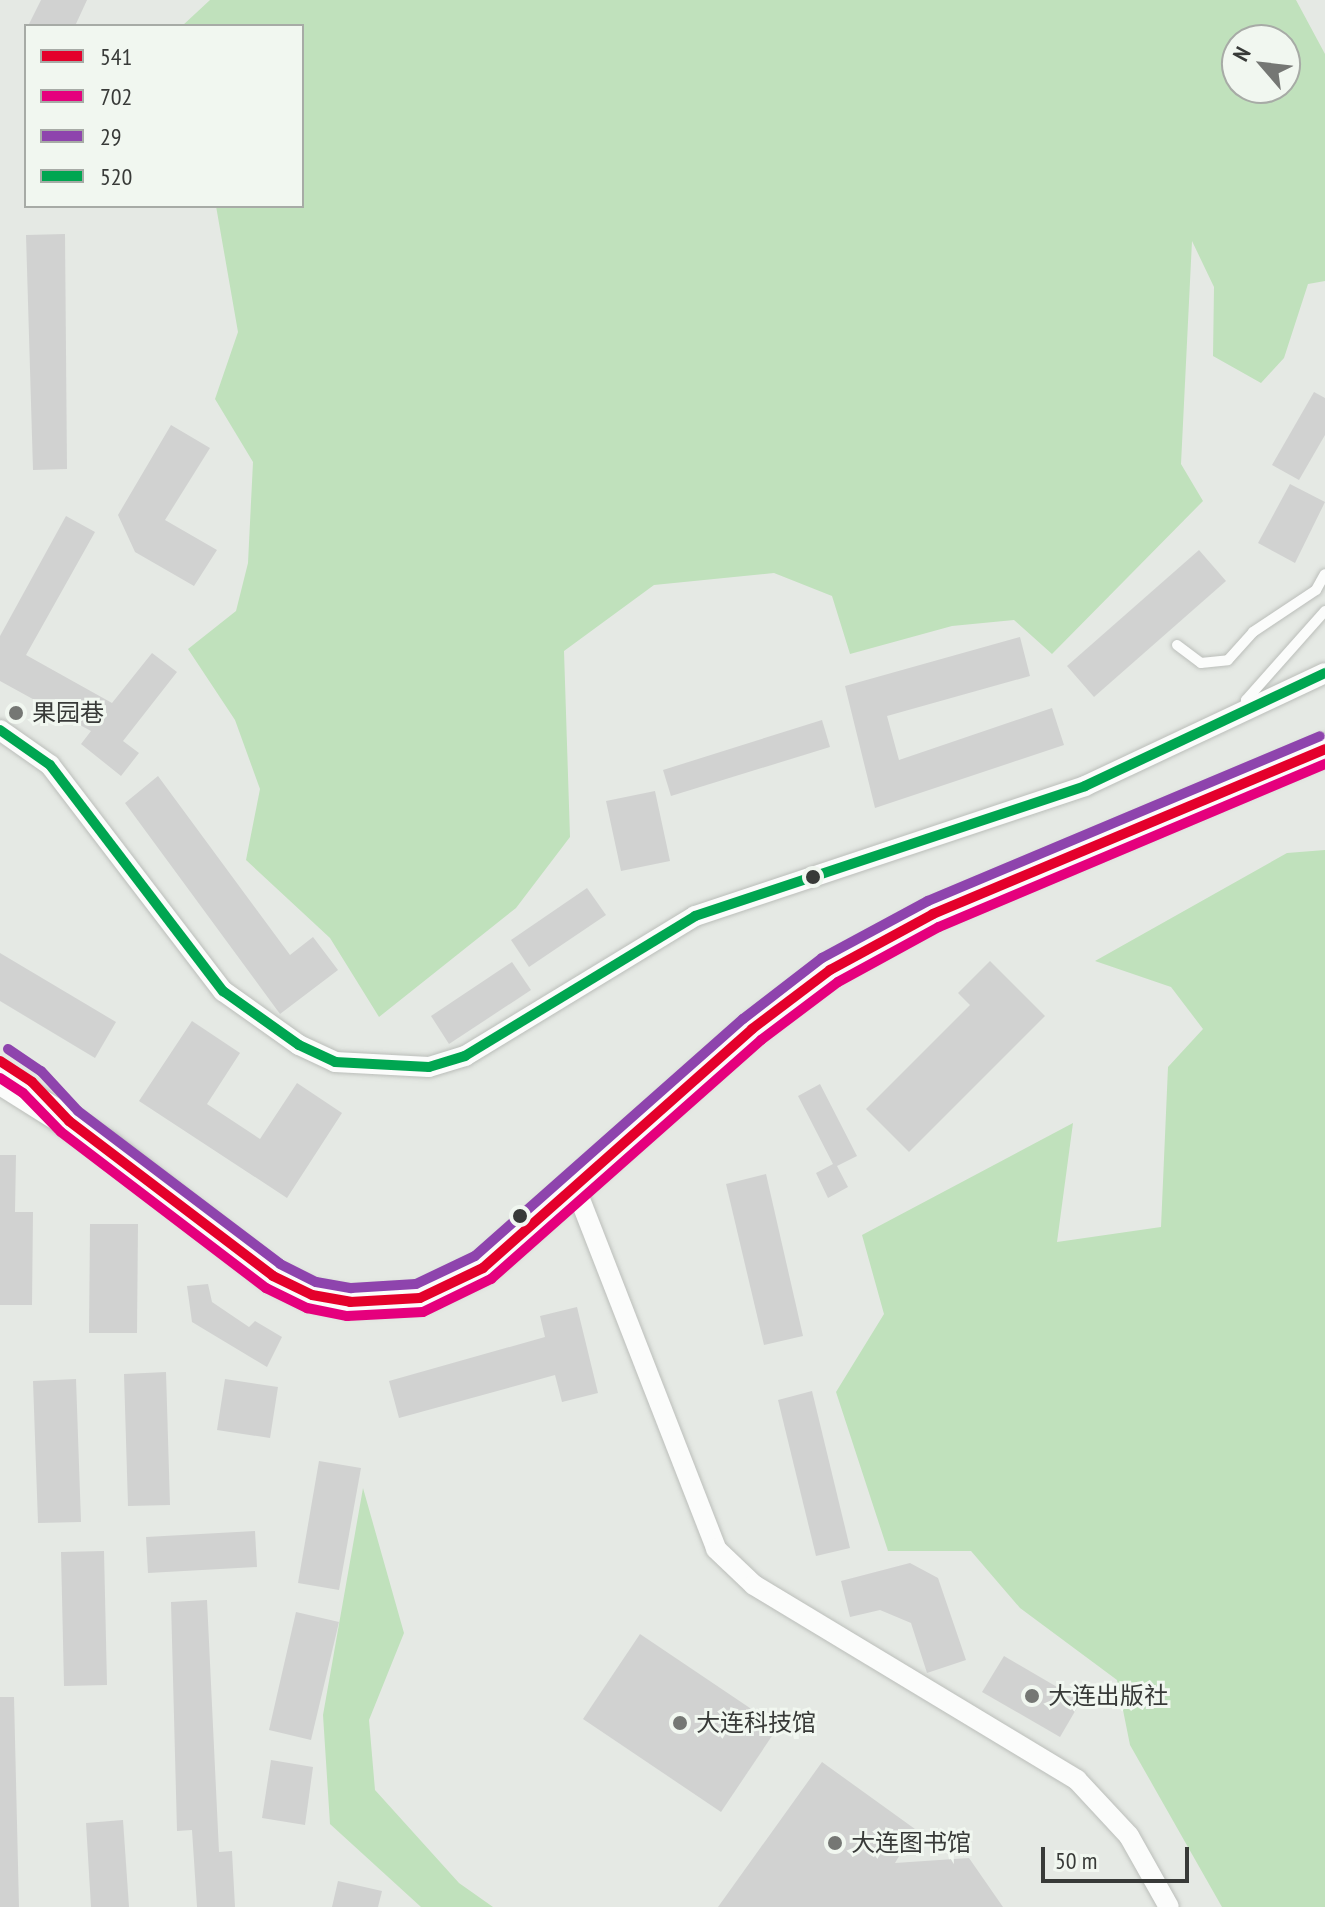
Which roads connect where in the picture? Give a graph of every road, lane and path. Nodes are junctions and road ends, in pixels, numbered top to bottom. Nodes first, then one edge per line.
1 (1325, 574) edge
2 (1325, 611) edge
3 (1177, 645) dead end
4 (1325, 673) edge
5 (1245, 714) junction
6 (0, 730) edge
7 (1325, 749) edge
8 (0, 1061) edge
9 (0, 1079) edge
10 (0, 1098) edge
11 (69, 1121) junction
12 (576, 1189) junction
13 (1169, 1907) edge

1 - 3 lane
2 - 5 lane
4 - 5 street
5 - 6 street
7 - 12 main road
8 - 11 main road
9 - 11 main road
10 - 11 main road
11 - 12 main road
12 - 13 street

